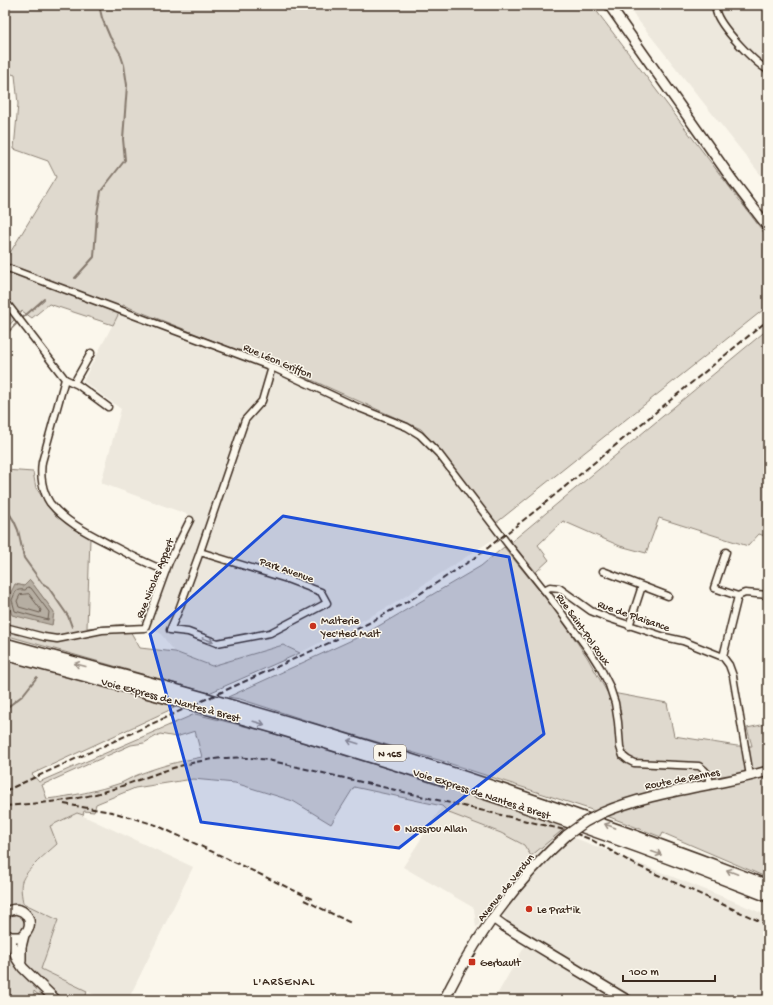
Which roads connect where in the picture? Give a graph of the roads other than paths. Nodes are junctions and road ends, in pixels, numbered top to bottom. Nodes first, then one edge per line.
1 (609, 5) edge
2 (716, 5) edge
3 (768, 70) edge
4 (768, 227) edge
5 (5, 267) edge
6 (5, 301) edge
7 (91, 353) dead end
8 (272, 367) junction
9 (65, 379) junction
10 (74, 383) junction
11 (108, 407) dead end
12 (190, 520) dead end
13 (507, 543) joint
14 (200, 552) junction
15 (726, 552) dead end
16 (166, 571) junction
17 (603, 571) dead end
18 (642, 586) junction
19 (544, 590) junction
20 (768, 594) edge
21 (668, 596) dead end
22 (738, 596) junction
23 (629, 626) junction
24 (5, 627) edge
25 (5, 644) edge
26 (5, 654) edge
27 (723, 656) junction
28 (768, 771) edge
29 (750, 776) junction
30 (710, 785) junction
31 (567, 835) joint
32 (736, 884) junction
33 (768, 886) edge
34 (768, 896) edge
35 (768, 903) edge
36 (5, 914) edge
37 (493, 918) junction
38 (6, 934) edge
39 (24, 935) junction
40 (20, 962) junction
41 (56, 1000) edge
42 (444, 1000) edge
43 (627, 1000) edge

1 - 4 main road
2 - 3 street
5 - 8 street, Rue Léon Griffon
6 - 9 street
7 - 10 street
8 - 13 street, Rue Léon Griffon
8 - 14 street
9 - 10 street
9 - 16 street
10 - 11 street
12 - 16 street, Rue Nicolas Appert
13 - 19 street, Rue Saint-Pol Roux
14 -> 14 street, Park Avenue
15 - 22 street
16 - 24 street, Rue Nicolas Appert
17 - 18 street
18 - 21 street
18 - 23 street
19 - 23 street, Rue de Plaisance
19 - 30 street, Rue Saint-Pol Roux
20 - 22 street
22 - 27 street
23 - 27 street, Rue de Plaisance
33 -> 25 highway, Voie Express de Nantes à Brest / N 165
26 -> 32 highway, Voie Express de Nantes à Brest / N 165
27 - 29 street
28 - 29 main road, Route de Rennes
29 - 30 main road, Route de Rennes
30 - 31 main road, Route de Rennes, bridge
31 - 37 main road, Avenue de Verdun
32 - 34 highway, Voie Express de Nantes à Brest / N 165
32 - 35 highway
36 - 39 main road
37 - 42 main road, Avenue de Verdun
37 - 43 main road
38 - 39 main road
38 - 40 main road
39 - 40 main road
40 - 41 main road

